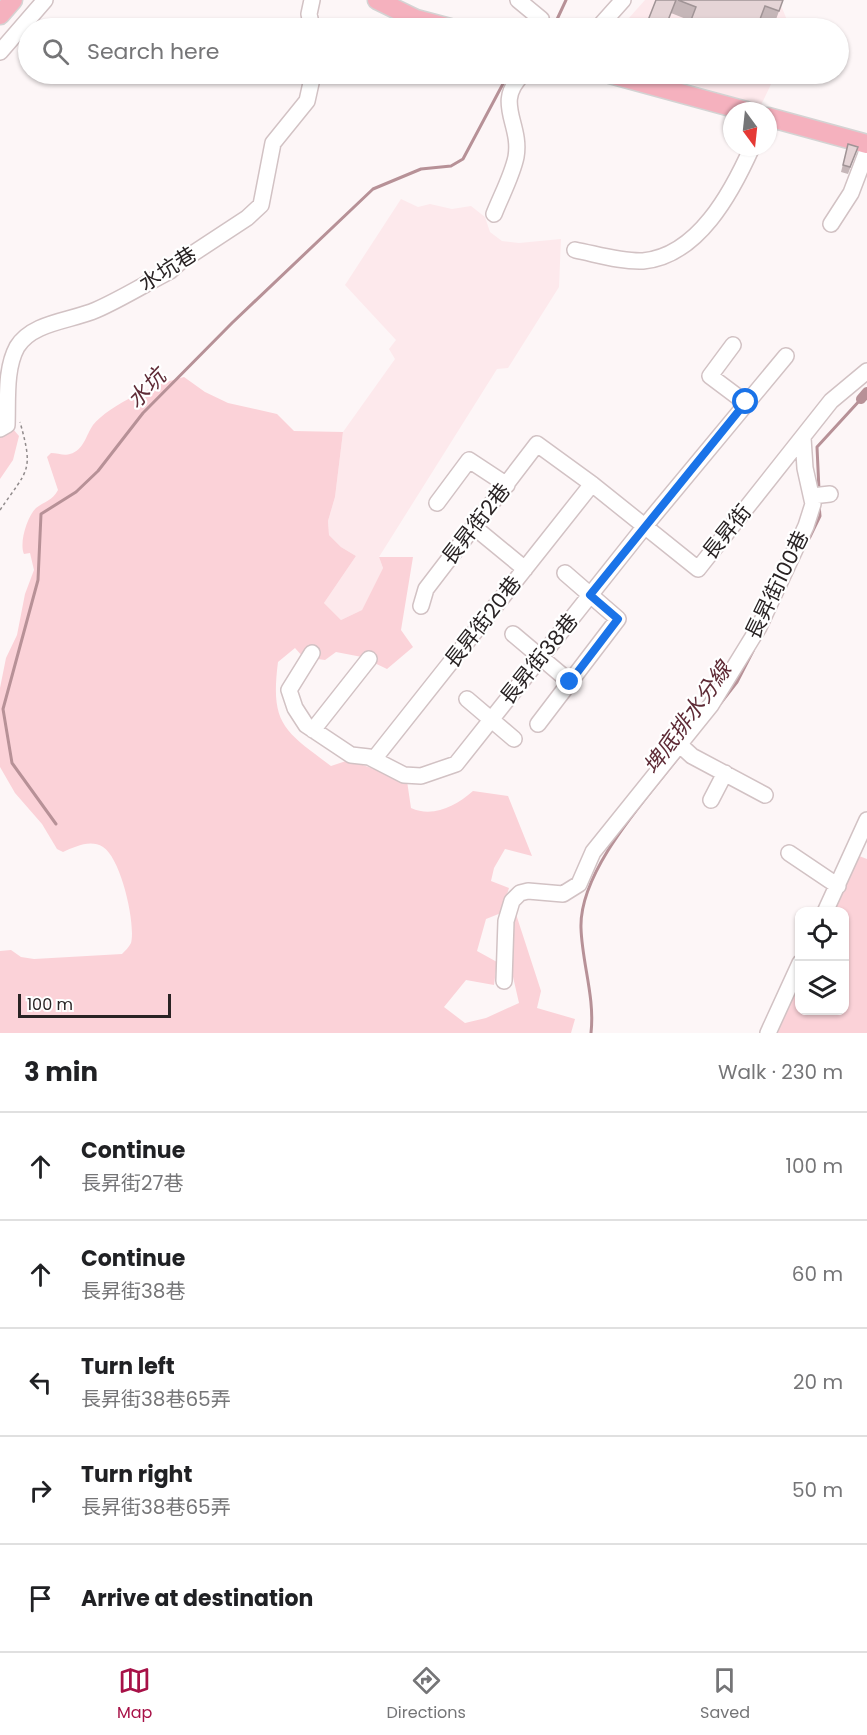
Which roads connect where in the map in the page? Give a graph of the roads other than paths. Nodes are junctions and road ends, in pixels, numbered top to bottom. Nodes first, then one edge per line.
1 (13, 0) edge
2 (45, 0) edge
3 (312, 0) edge
4 (377, 0) edge
5 (518, 0) edge
6 (623, 0) edge
7 (0, 15) edge
8 (29, 18) edge
9 (310, 18) edge
10 (414, 18) edge
11 (540, 18) edge
12 (607, 18) edge
13 (18, 31) edge
14 (0, 52) edge
15 (311, 84) edge
16 (514, 84) edge
17 (647, 84) edge
18 (723, 105) edge
19 (777, 119) edge
20 (867, 144) edge
21 (867, 151) edge
22 (748, 156) edge
23 (494, 214) dead end
24 (831, 224) dead end
25 (575, 249) dead end
26 (733, 345) dead end
27 (786, 356) dead end
28 (867, 371) edge
29 (746, 402) junction
30 (0, 429) edge
31 (803, 438) junction
32 (537, 444) joint
33 (592, 484) junction
34 (507, 485) junction
35 (830, 494) dead end
36 (812, 496) junction
37 (437, 503) dead end
38 (645, 526) junction
39 (474, 527) junction
40 (525, 569) junction
41 (565, 573) dead end
42 (590, 595) junction
43 (421, 606) dead end
44 (513, 634) dead end
45 (312, 654) dead end
46 (540, 658) junction
47 (369, 659) dead end
48 (570, 682) junction
49 (467, 699) dead end
50 (490, 721) junction
51 (538, 724) dead end
52 (313, 730) junction
53 (514, 738) dead end
54 (680, 745) junction
55 (374, 759) junction
56 (725, 773) junction
57 (765, 795) dead end
58 (711, 800) dead end
59 (867, 820) edge
60 (789, 853) dead end
61 (838, 886) junction
62 (828, 907) edge
63 (795, 974) edge
64 (504, 981) dead end
65 (768, 1033) edge

1 - 7 main road
2 - 8 street
3 - 9 street
4 - 10 main road
5 - 11 street
6 - 12 street
13 - 14 street
15 - 30 street, 水坑巷
16 - 23 street
17 - 18 main road
19 - 20 main road
21 - 24 street
22 - 25 street
26 - 29 street
27 - 29 street, 長昇街38巷
28 - 31 street, 長昇街
29 - 38 street, 長昇街38巷
31 - 36 street, 長昇街100巷
31 - 38 street, 長昇街
32 - 33 street, 長昇街
32 - 34 street, 長昇街2巷
33 - 38 street, 長昇街
33 - 40 street, 長昇街20巷
34 - 37 street
34 - 39 street, 長昇街2巷
35 - 36 street
36 - 54 street, 長昇街100巷
38 - 42 street, 長昇街38巷
39 - 40 street
39 - 43 street, 長昇街2巷
40 - 55 street, 長昇街20巷
41 - 42 street
42 - 46 street, 長昇街38巷
42 - 48 street
44 - 46 street
45 - 52 street
46 - 48 street
46 - 50 street, 長昇街38巷
47 - 52 street
48 - 51 street
49 - 50 street
50 - 53 street
50 - 55 street, 長昇街38巷
52 - 55 street
54 - 56 street
54 - 64 street, 長昇街100巷
56 - 57 street
56 - 58 street
59 - 61 street
60 - 61 street
61 - 62 street
63 - 65 street

